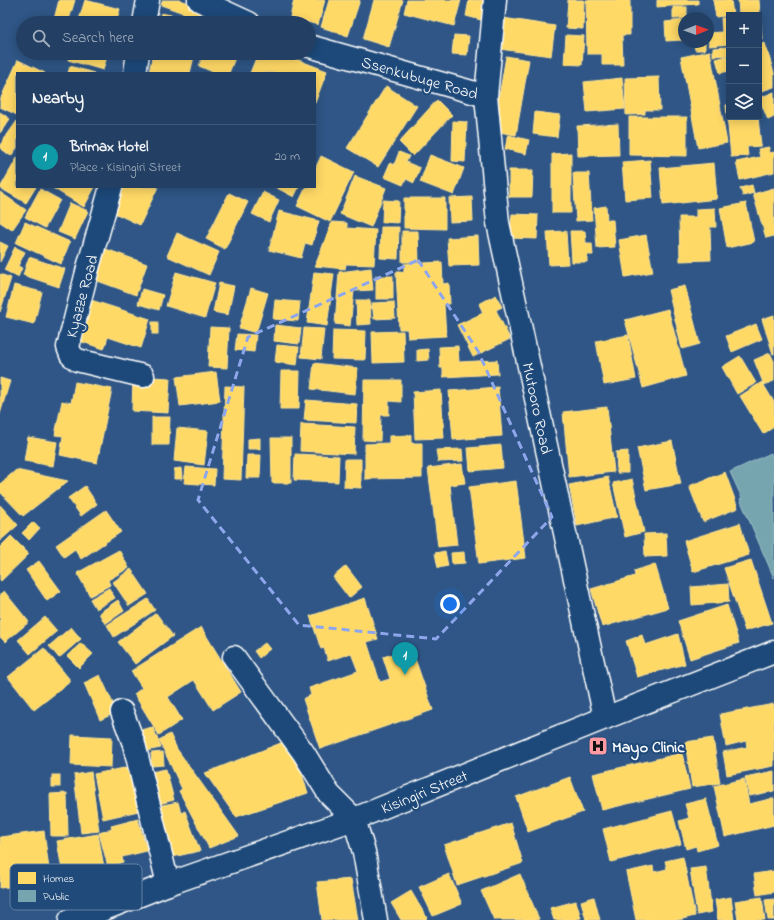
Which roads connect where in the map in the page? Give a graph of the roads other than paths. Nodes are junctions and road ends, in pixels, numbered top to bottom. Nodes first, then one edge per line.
1 (148, 0) edge
2 (199, 0) edge
3 (495, 0) edge
4 (145, 16) edge
5 (234, 16) edge
6 (316, 48) edge
7 (137, 60) edge
8 (135, 72) edge
9 (486, 96) junction
10 (111, 188) edge
11 (143, 376) dead end
12 (774, 652) edge
13 (234, 657) dead end
14 (122, 712) dead end
15 (605, 718) junction
16 (354, 819) junction
17 (168, 884) junction
18 (142, 896) edge
19 (110, 910) edge
20 (94, 917) edge
21 (70, 920) edge
22 (376, 920) edge

1 - 4 street
2 - 5 street
3 - 9 street, Ssenkubuge Road
6 - 9 street, Ssenkubuge Road
7 - 8 street
9 - 15 street, Mutooro Road
10 - 11 street, Kyazze Road
12 - 15 street, Kisingiri Street
13 - 16 street
14 - 17 street
15 - 16 street, Kisingiri Street
16 - 17 street, Kisingiri Street
16 - 22 street
17 - 18 street, Kisingiri Street
19 - 20 street, Kisingiri Street
20 - 21 street, Kisingiri Street

